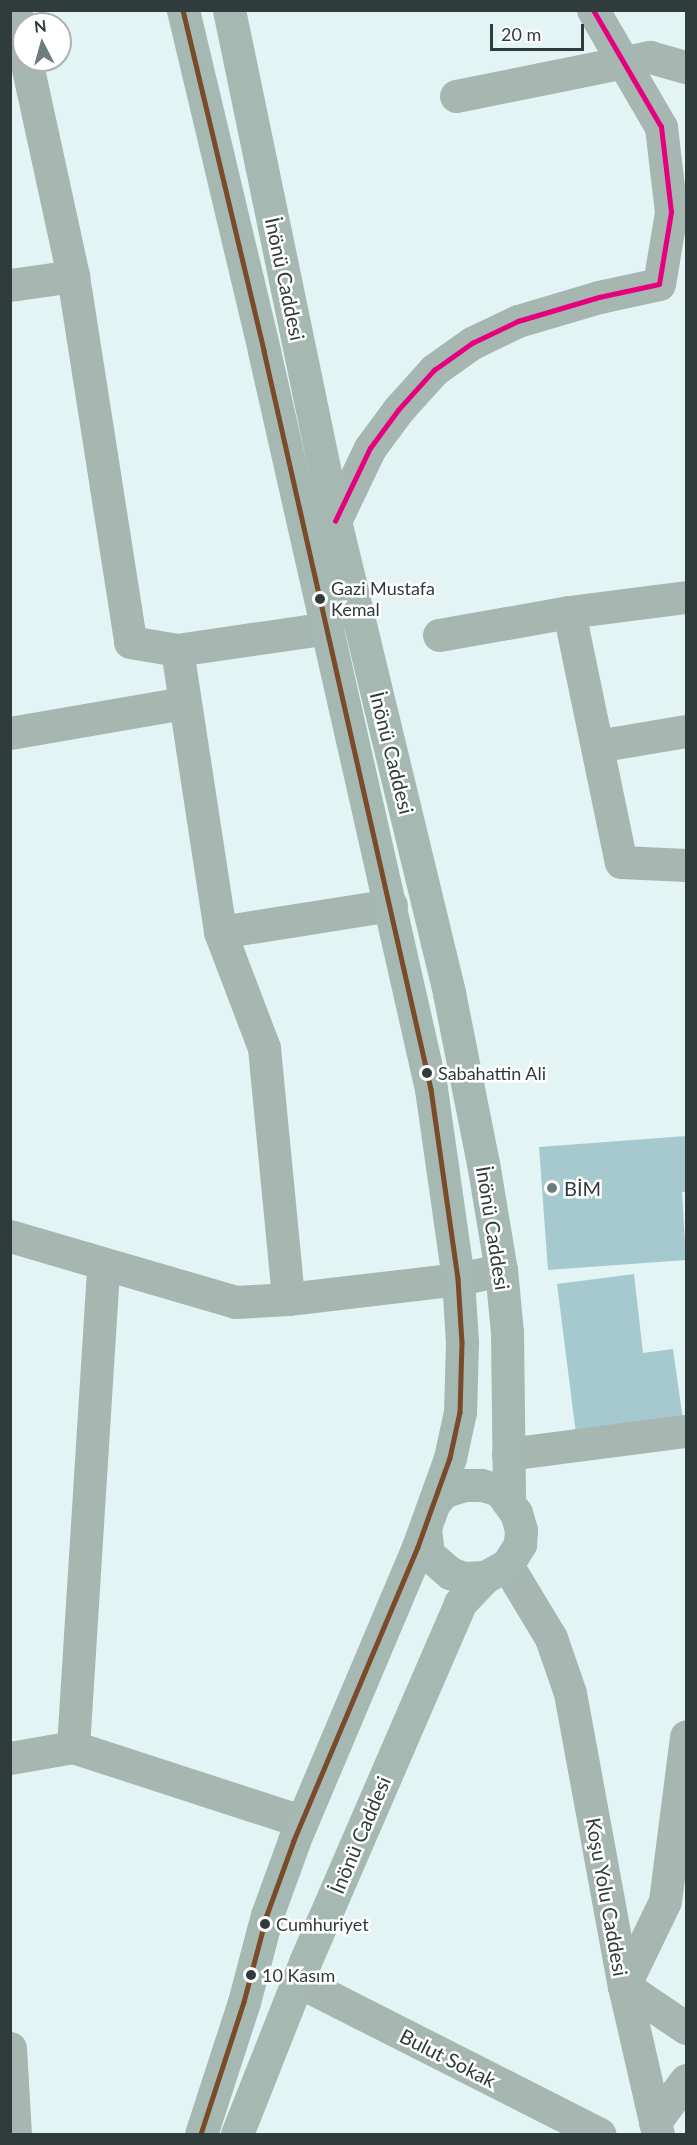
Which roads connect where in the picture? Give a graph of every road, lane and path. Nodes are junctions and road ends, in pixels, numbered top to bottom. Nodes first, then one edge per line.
1 (183, 10) edge
2 (229, 10) edge
3 (593, 10) edge
4 (622, 63) junction
5 (687, 67) edge
6 (29, 72) edge
7 (456, 96) dead end
8 (73, 276) junction
9 (10, 285) edge
10 (335, 520) junction
11 (687, 597) edge
12 (569, 612) junction
13 (327, 628) junction
14 (439, 635) dead end
15 (177, 650) junction
16 (183, 703) junction
17 (687, 731) edge
18 (10, 733) edge
19 (597, 746) junction
20 (687, 865) edge
21 (391, 905) junction
22 (220, 932) junction
23 (10, 1236) edge
24 (103, 1265) junction
25 (501, 1270) junction
26 (458, 1279) junction
27 (288, 1299) junction
28 (687, 1431) edge
29 (508, 1454) junction
30 (509, 1501) junction
31 (430, 1515) junction
32 (496, 1571) junction
33 (687, 1736) edge
34 (73, 1747) junction
35 (10, 1758) edge
36 (301, 1821) junction
37 (298, 1981) junction
38 (624, 1986) junction
39 (687, 2028) edge
40 (11, 2069) edge
41 (687, 2080) edge
42 (657, 2128) edge
43 (15, 2134) edge
44 (201, 2134) edge
45 (237, 2134) edge
46 (599, 2134) edge

1 - 13 main road, İnönü Caddesi
2 - 10 main road, İnönü Caddesi
3 - 4 street
4 - 5 street
4 - 7 street
4 - 10 street
6 - 8 street
8 - 9 street
8 - 15 street
10 - 25 main road, İnönü Caddesi
11 - 12 street
12 - 14 street
12 - 19 street
13 - 15 street
13 - 21 main road, İnönü Caddesi
15 - 16 street
16 - 18 street
16 - 22 street
17 - 19 street
19 - 20 street
21 - 22 street
21 - 26 main road, İnönü Caddesi
22 - 27 street
23 - 24 street
24 - 27 street
24 - 34 street
25 - 26 street
25 - 29 main road, İnönü Caddesi
26 - 27 street
26 - 31 main road, İnönü Caddesi
28 - 29 street
29 - 30 main road, İnönü Caddesi
30 - 31 main road
30 - 32 main road
31 - 32 main road
31 - 36 main road, İnönü Caddesi
32 - 37 main road, İnönü Caddesi
32 - 38 street, Koşu Yolu Caddesi
33 - 38 street
34 - 35 street
34 - 36 street
36 - 44 main road, İnönü Caddesi
37 - 45 main road, İnönü Caddesi
37 - 46 street, Bulut Sokak
38 - 39 street
38 - 42 street, Koşu Yolu Caddesi
40 - 43 street
41 - 42 street

